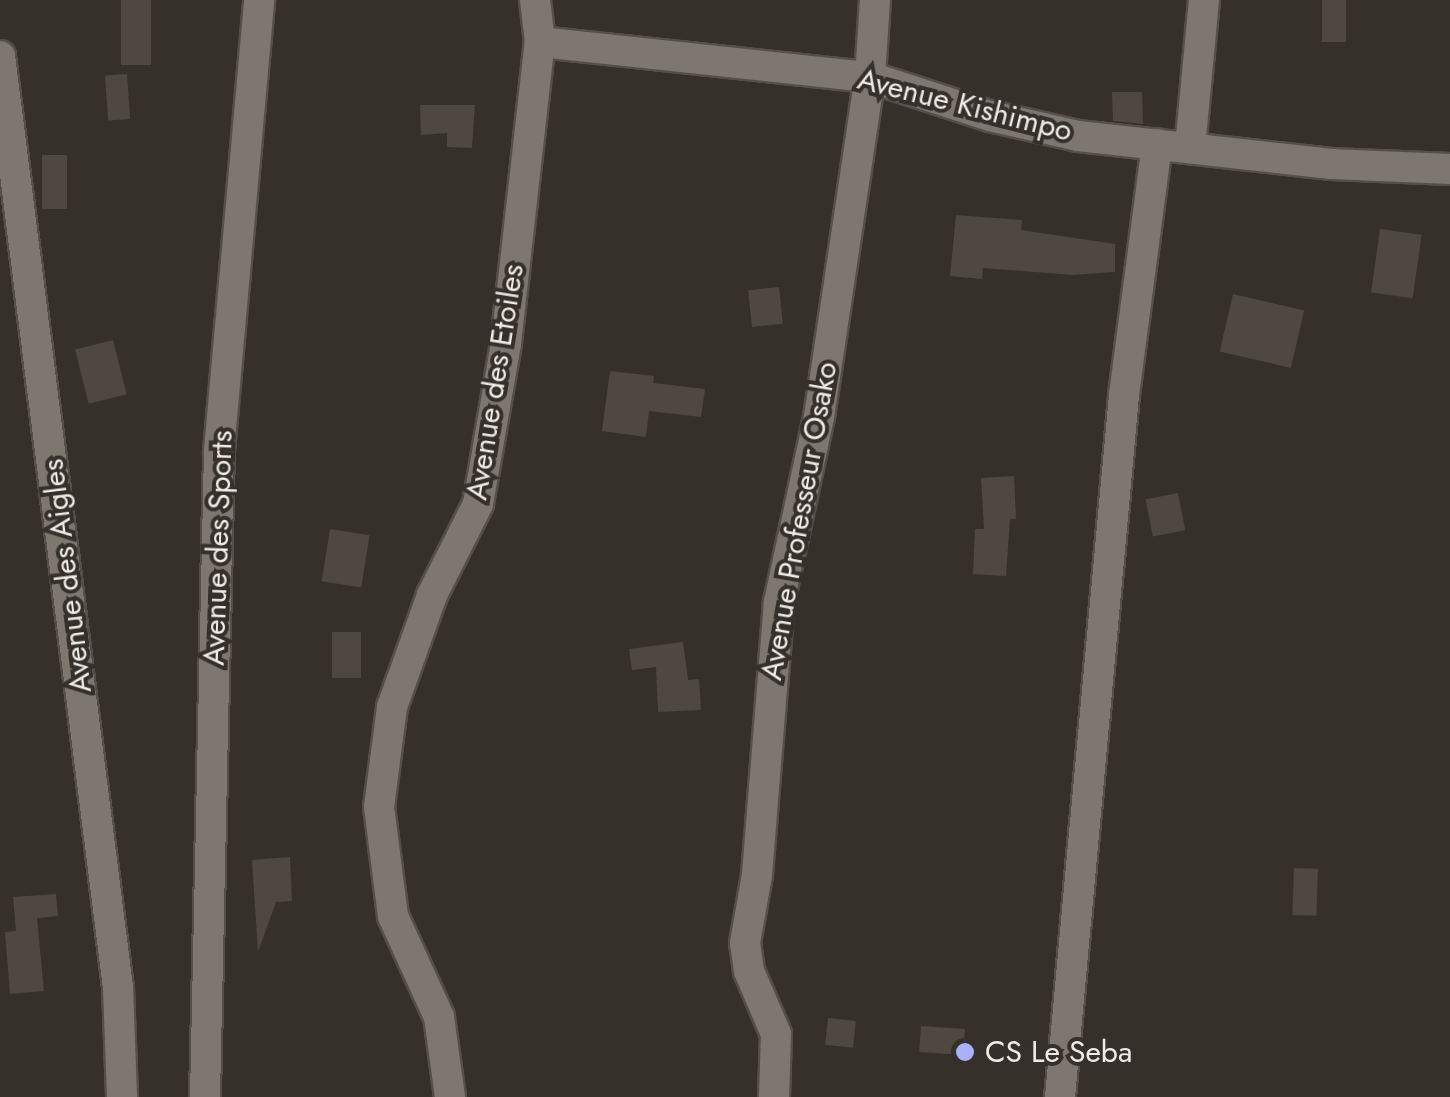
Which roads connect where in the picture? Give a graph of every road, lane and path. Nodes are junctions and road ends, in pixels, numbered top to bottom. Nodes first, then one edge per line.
1 (259, 0) edge
2 (535, 0) edge
3 (875, 0) edge
4 (1204, 0) edge
5 (540, 42) junction
6 (0, 56) edge
7 (870, 77) junction
8 (1157, 144) junction
9 (1190, 148) junction
10 (1450, 169) edge
11 (122, 1097) edge
12 (205, 1097) edge
13 (450, 1097) edge
14 (774, 1097) edge
15 (1060, 1097) edge

1 - 12 street, Avenue des Sports
2 - 5 street, Avenue des Etoiles
3 - 7 street, Avenue Professeur Osako
4 - 9 street
5 - 7 street, Avenue Kishimpo
5 - 13 street, Avenue des Etoiles
6 - 11 street, Avenue des Aigles
7 - 8 street, Avenue Kishimpo
7 - 14 street, Avenue Professeur Osako
8 - 9 street, Avenue Kishimpo
8 - 15 street
9 - 10 street, Avenue Kishimpo

